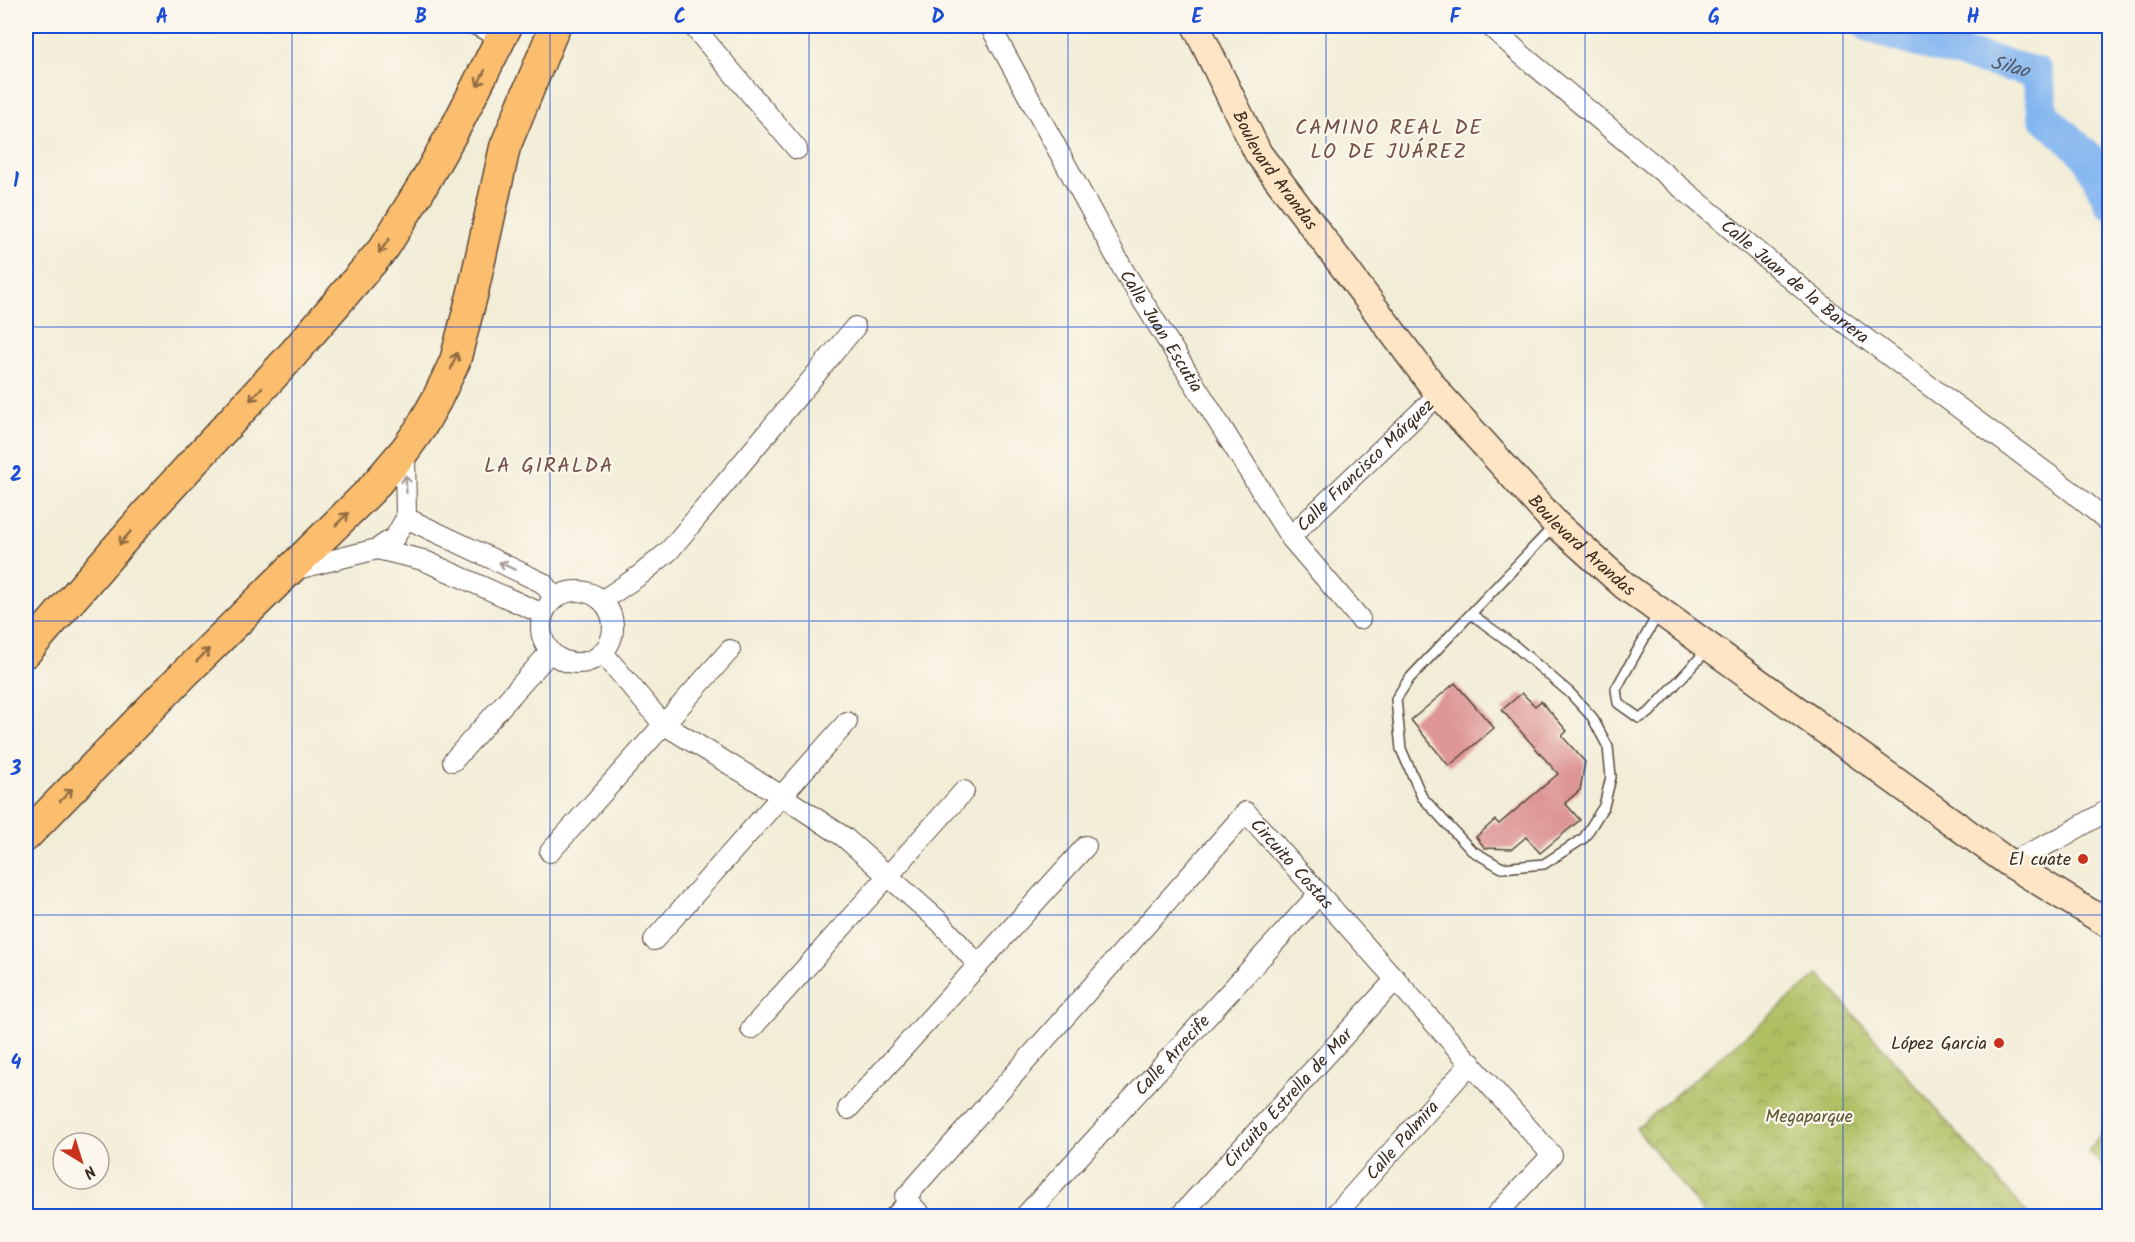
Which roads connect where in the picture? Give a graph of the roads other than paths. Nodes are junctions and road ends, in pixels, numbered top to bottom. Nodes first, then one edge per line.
1 (466, 26) edge
2 (555, 26) edge
3 (693, 26) edge
4 (990, 26) edge
5 (1196, 26) edge
6 (1490, 26) edge
7 (503, 34) edge
8 (797, 150) dead end
9 (855, 327) dead end
10 (1439, 394) junction
11 (405, 450) junction
12 (406, 518) junction
13 (2109, 523) edge
14 (1556, 524) junction
15 (1290, 537) junction
16 (377, 549) junction
17 (286, 572) junction
18 (554, 597) junction
19 (603, 600) junction
20 (1659, 611) junction
21 (543, 614) junction
22 (1471, 614) junction
23 (1360, 619) dead end
24 (1710, 647) junction
25 (730, 650) dead end
26 (26, 652) edge
27 (550, 652) junction
28 (603, 653) junction
29 (847, 722) dead end
30 (663, 723) junction
31 (453, 761) dead end
32 (964, 791) dead end
33 (782, 796) junction
34 (2109, 809) edge
35 (26, 836) edge
36 (1086, 846) dead end
37 (550, 852) dead end
38 (2009, 863) junction
39 (889, 875) junction
40 (1319, 894) junction
41 (2109, 925) edge
42 (654, 940) dead end
43 (978, 965) junction
44 (1396, 979) junction
45 (26, 1002) edge
46 (26, 1013) edge
47 (751, 1029) dead end
48 (1471, 1063) junction
49 (848, 1109) dead end
50 (905, 1198) junction
51 (888, 1216) edge
52 (922, 1216) edge
53 (1025, 1216) edge
54 (1180, 1216) edge
55 (1334, 1216) edge
56 (1495, 1216) edge

1 - 7 lane
11 -> 2 main road
3 - 8 street
4 - 15 street, Calle Juan Escutia
5 - 10 main road, Boulevard Arandas
6 - 13 street, Calle Juan de la Barrera
7 -> 26 main road
9 - 19 street
10 - 14 main road, Boulevard Arandas
10 - 15 street, Calle Francisco Márquez
12 -> 11 street
17 -> 11 main road
12 - 16 street
18 -> 12 street
14 - 20 main road, Boulevard Arandas
14 - 22 lane
15 - 23 street, Calle Juan Escutia
16 - 17 street
16 - 21 street
35 -> 17 main road
18 - 19 street
18 - 21 street
19 - 28 street
20 - 24 main road, Boulevard Arandas
20 - 24 lane
21 - 27 street
22 - 22 lane
24 - 38 main road, Boulevard Arandas
25 - 30 street
27 - 28 street
27 - 31 street
28 - 30 street
29 - 33 street
30 - 33 street
30 - 37 street
32 - 39 street
33 - 39 street
33 - 42 street
34 - 38 street
36 - 43 street
38 - 41 main road, Boulevard Arandas
39 - 43 street
39 - 47 street
40 - 44 street, Circuito Costas
40 - 50 street, Circuito Costas
40 - 53 street, Calle Arrecife
43 - 49 street
44 - 48 street, Circuito Costas
44 - 54 street, Circuito Estrella de Mar
45 - 46 lane
48 - 55 street, Calle Palmira
48 - 56 street, Circuito Costas
50 - 51 lane
50 - 52 street

